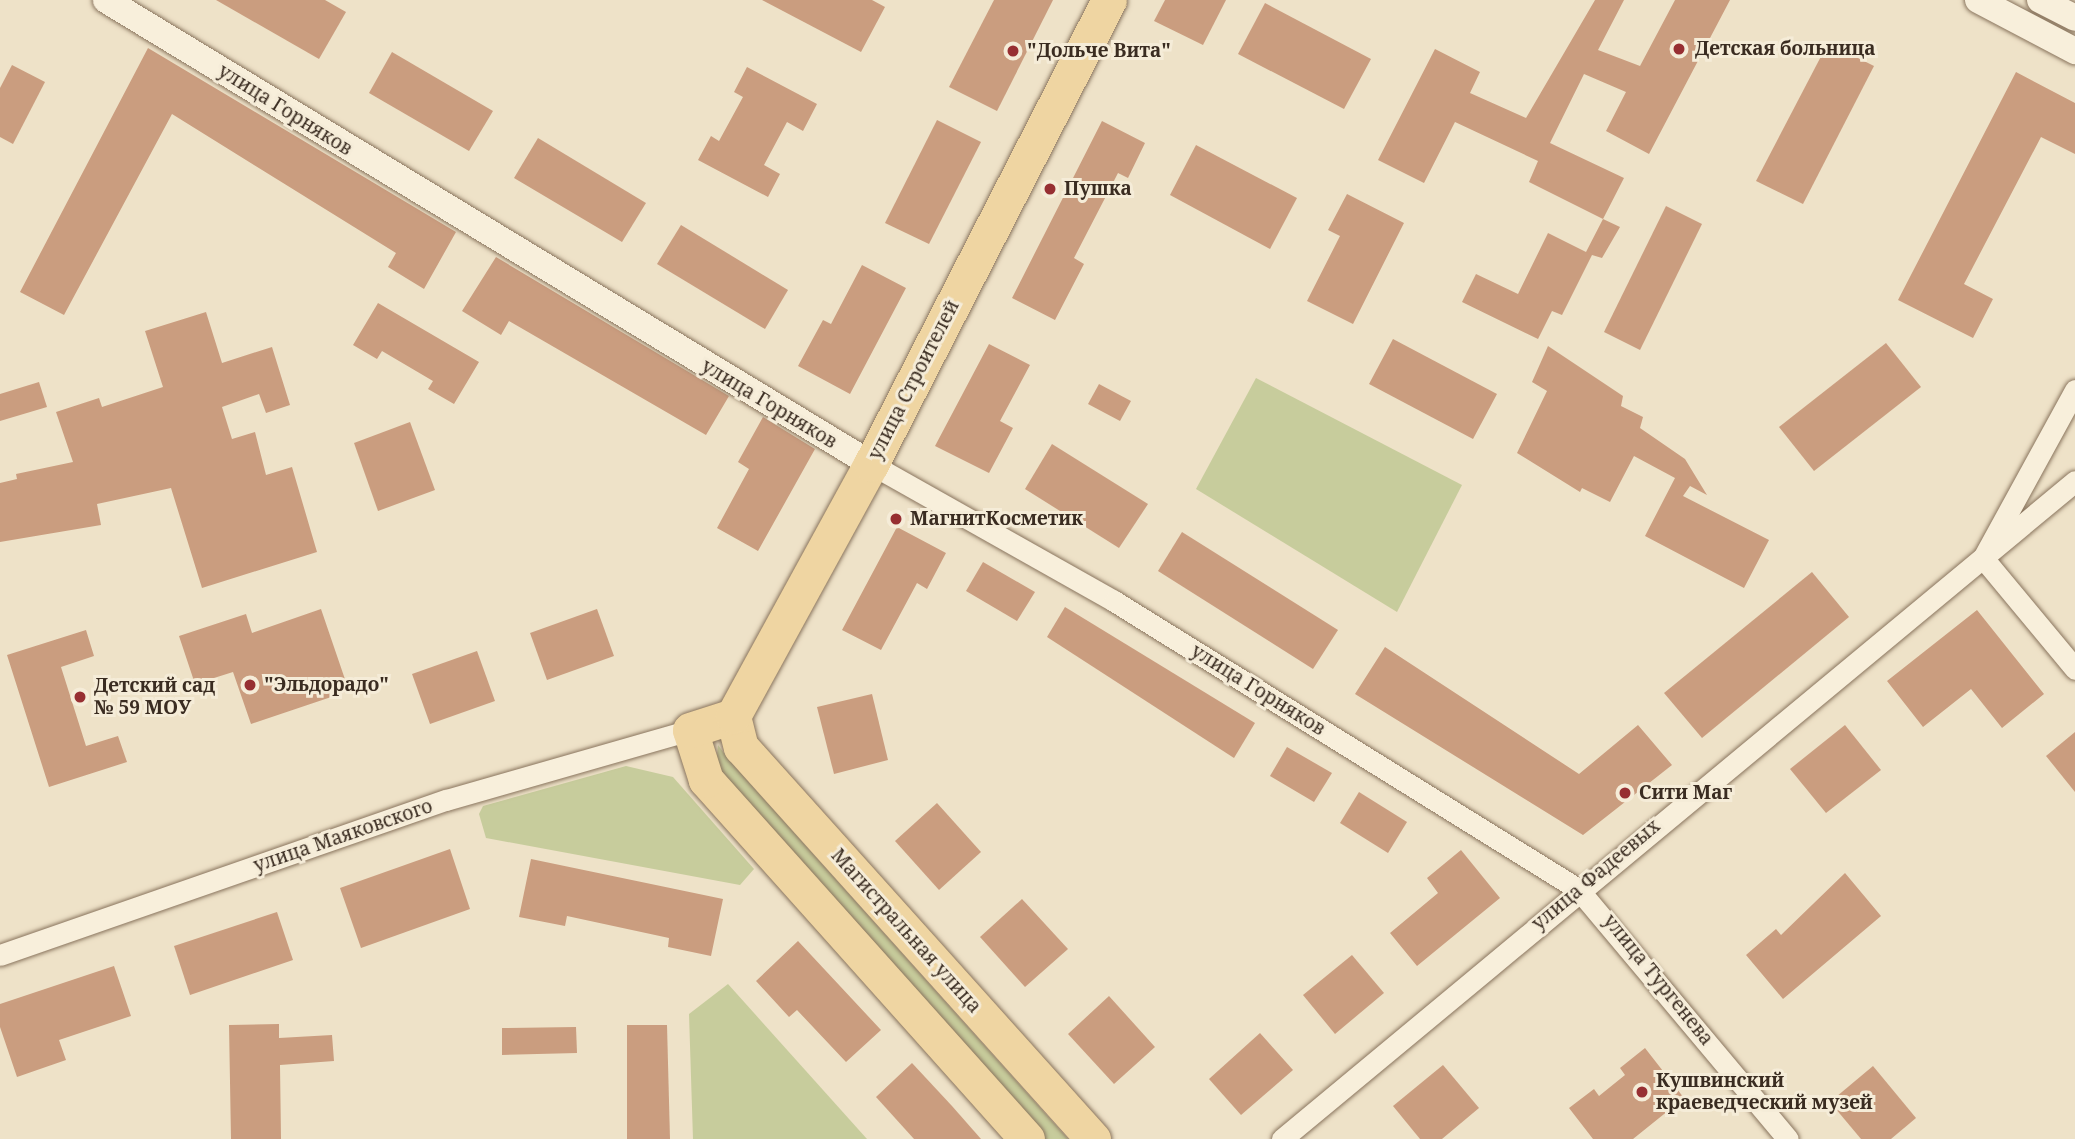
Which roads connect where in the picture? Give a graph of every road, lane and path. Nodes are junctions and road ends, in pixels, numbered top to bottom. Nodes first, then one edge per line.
1 (107, 0) edge
2 (1109, 0) edge
3 (1978, 0) edge
4 (2040, 0) edge
5 (2075, 19) edge
6 (2075, 51) edge
7 (2075, 390) edge
8 (871, 464) junction
9 (2075, 481) edge
10 (1983, 558) junction
11 (2075, 669) edge
12 (733, 716) junction
13 (690, 730) junction
14 (1578, 889) junction
15 (0, 955) edge
16 (1027, 1139) edge
17 (1093, 1139) edge
18 (1282, 1139) edge
19 (1788, 1139) edge

1 - 8 street, улица Горняков
2 - 8 main road, улица Строителей
3 - 6 street
4 - 5 street
7 - 10 street
8 - 12 main road, улица Строителей
8 - 14 street, улица Горняков
9 - 10 street, улица Фадеевых
10 - 11 street
10 - 14 street, улица Фадеевых
12 - 13 main road
12 - 17 main road, Магистральная улица
13 - 15 street, улица Маяковского
13 - 16 main road
14 - 18 street, улица Фадеевых
14 - 19 street, улица Тургенева

